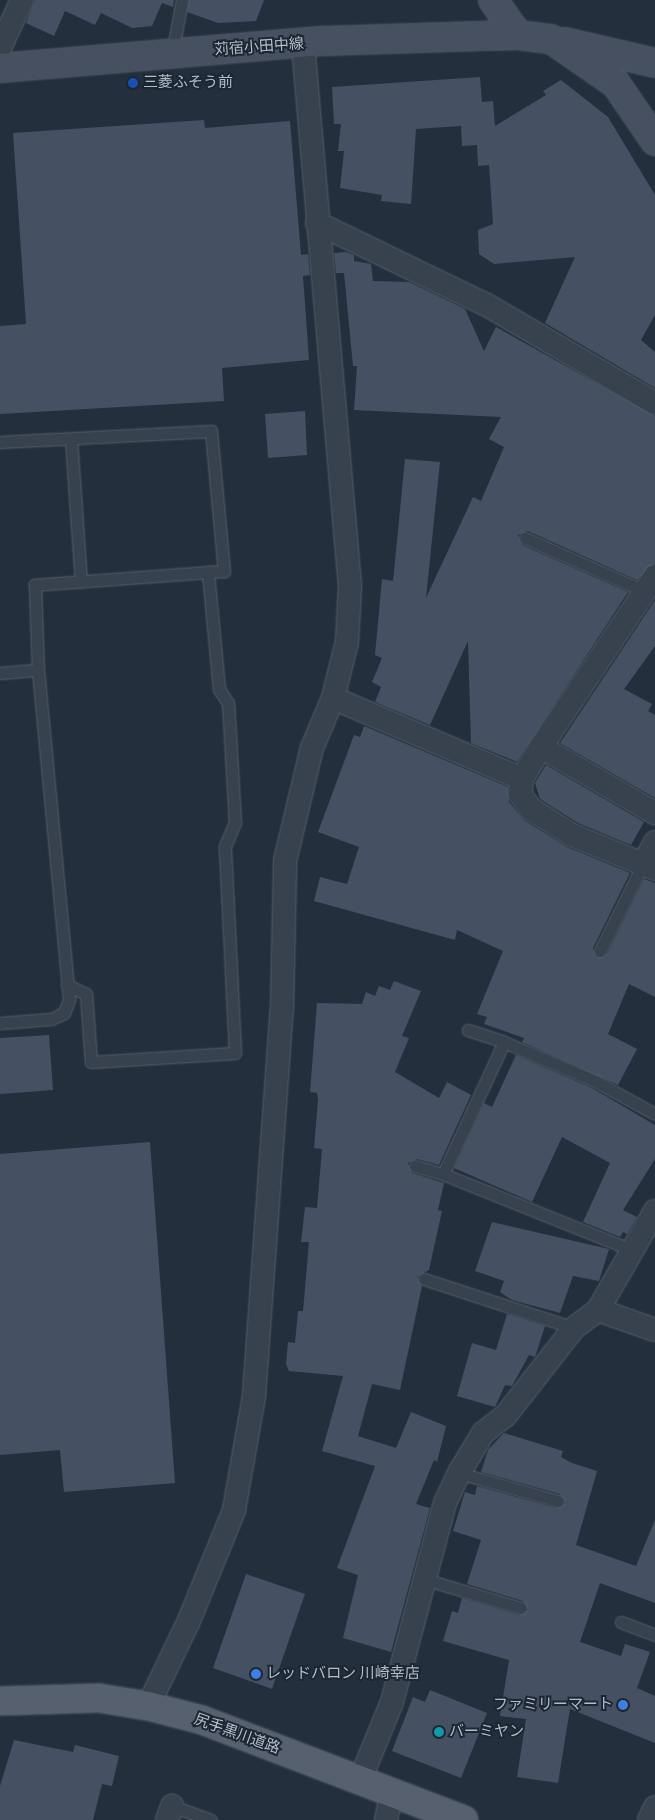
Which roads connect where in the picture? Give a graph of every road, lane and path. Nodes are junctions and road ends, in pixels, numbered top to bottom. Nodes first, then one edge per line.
1 (22, 0) edge
2 (182, 0) edge
3 (493, 0) edge
4 (518, 35) junction
5 (551, 39) junction
6 (303, 44) junction
7 (0, 48) edge
8 (172, 54) junction
9 (655, 63) edge
10 (0, 68) edge
11 (655, 141) edge
12 (317, 223) junction
13 (655, 403) edge
14 (71, 438) junction
15 (0, 442) edge
16 (525, 538) dead end
17 (208, 572) junction
18 (81, 582) junction
19 (649, 583) edge
20 (38, 670) junction
21 (0, 673) edge
22 (333, 698) junction
23 (541, 747) junction
24 (522, 779) junction
25 (655, 813) edge
26 (655, 842) edge
27 (649, 867) edge
28 (600, 951) dead end
29 (67, 985) junction
30 (0, 1023) edge
31 (468, 1030) dead end
32 (504, 1042) junction
33 (655, 1114) edge
34 (415, 1166) dead end
35 (443, 1174) junction
36 (655, 1211) edge
37 (632, 1250) junction
38 (424, 1279) dead end
39 (598, 1310) junction
40 (574, 1328) junction
41 (655, 1330) edge
42 (459, 1473) junction
43 (558, 1501) dead end
44 (424, 1579) junction
45 (521, 1608) dead end
46 (621, 1622) dead end
47 (655, 1635) edge
48 (0, 1701) edge
49 (148, 1706) junction
50 (360, 1780) junction
51 (392, 1792) junction
52 (655, 1807) edge
53 (169, 1813) edge
54 (211, 1820) edge
55 (386, 1820) edge
56 (464, 1820) edge
57 (649, 1820) edge

1 - 7 street
2 - 8 lane
3 - 4 street
4 - 5 street, 苅宿小田中線
4 - 6 street, 苅宿小田中線
5 - 9 street, 苅宿小田中線
5 - 11 street
6 - 8 street, 苅宿小田中線
6 - 12 street
8 - 10 street, 苅宿小田中線
12 - 13 street
12 - 22 street
14 - 15 lane
14 - 17 lane
14 - 18 lane
16 - 19 lane
17 - 18 lane
17 - 29 lane
18 - 20 lane
19 - 23 street
20 - 21 lane
20 - 29 lane
22 - 24 street
22 - 49 street
23 - 24 street
23 - 25 street
24 - 27 street
26 - 27 street
27 - 28 lane
29 - 30 lane
31 - 32 lane
32 - 33 lane
32 - 35 lane
34 - 35 lane
35 - 37 lane
36 - 37 street
37 - 39 street
38 - 40 lane
39 - 40 street
39 - 41 street
40 - 42 street
42 - 43 lane
42 - 44 street
44 - 45 lane
44 - 50 street
46 - 47 lane
48 - 49 main road, 尻手黒川道路
49 - 50 main road, 尻手黒川道路
50 - 51 main road, 尻手黒川道路
51 - 55 street
51 - 56 main road, 尻手黒川道路
52 - 57 street
53 - 54 lane

